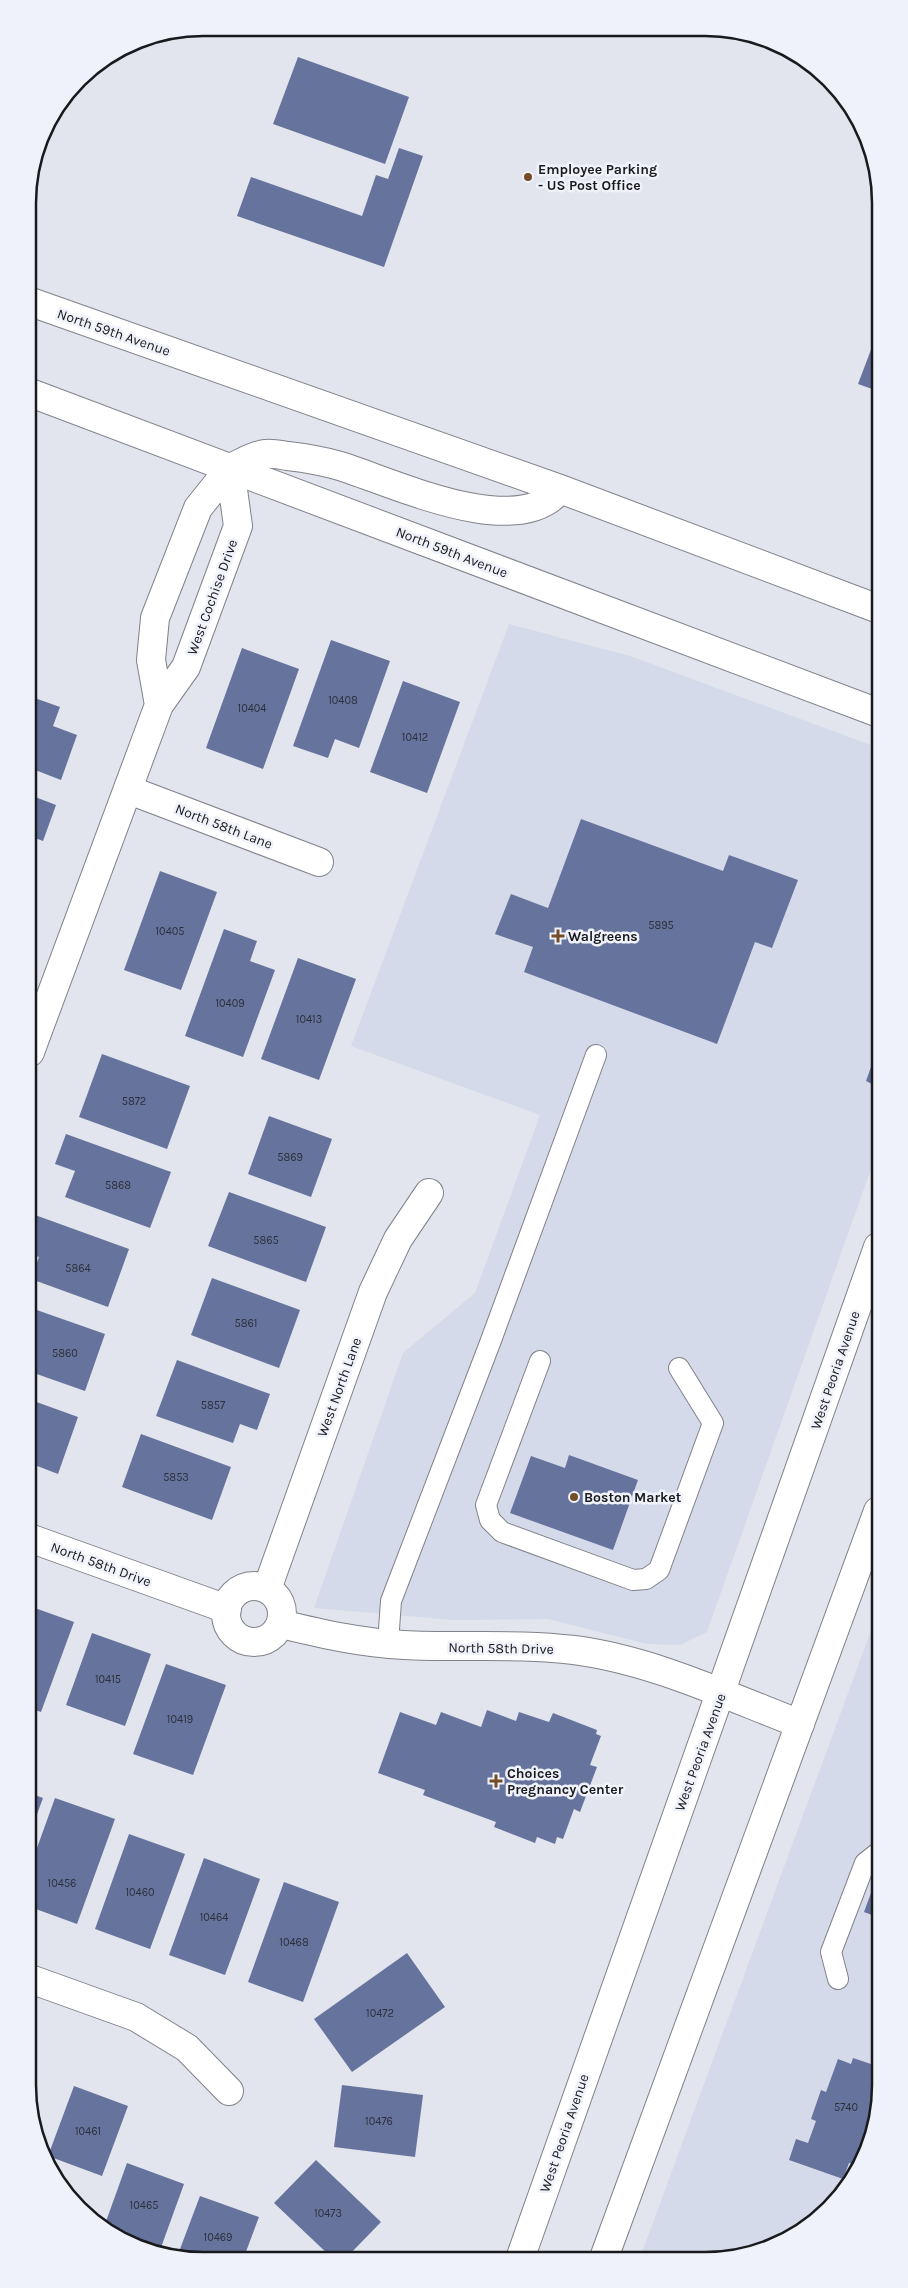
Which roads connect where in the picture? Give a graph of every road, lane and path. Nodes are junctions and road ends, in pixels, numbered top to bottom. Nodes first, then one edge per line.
1 (37, 304) edge
2 (37, 395) edge
3 (230, 468) junction
4 (560, 489) junction
5 (872, 606) edge
6 (159, 705) junction
7 (872, 710) edge
8 (129, 790) junction
9 (319, 862) dead end
10 (37, 1035) edge
11 (596, 1056) dead end
12 (429, 1193) dead end
13 (871, 1266) edge
14 (540, 1361) dead end
15 (678, 1368) dead end
16 (871, 1530) edge
17 (36, 1541) edge
18 (267, 1589) junction
19 (227, 1609) junction
20 (281, 1624) junction
21 (388, 1643) junction
22 (721, 1693) junction
23 (800, 1724) junction
24 (871, 1858) edge
25 (838, 1978) dead end
26 (36, 1981) edge
27 (229, 2091) dead end
28 (523, 2252) edge
29 (606, 2252) edge

1 - 4 main road, North 59th Avenue
2 - 3 main road, North 59th Avenue
3 - 4 main road
3 - 6 main road, West Cochise Drive
3 - 6 main road, West Cochise Drive
3 - 7 main road, North 59th Avenue
4 - 5 main road, North 59th Avenue
6 - 8 main road, West Cochise Drive
8 - 9 main road, North 58th Lane
8 - 10 main road, West Cochise Drive
11 - 21 lane
12 - 18 main road, West North Lane
13 - 22 main road, West Peoria Avenue
14 - 15 lane
16 - 23 main road
17 - 19 main road, North 58th Drive
18 - 19 main road
18 - 20 main road
19 - 20 main road
20 - 21 main road, North 58th Drive
21 - 22 main road, North 58th Drive
22 - 23 main road, North 58th Drive
22 - 28 main road, West Peoria Avenue
23 - 29 main road
24 - 25 lane
26 - 27 main road

